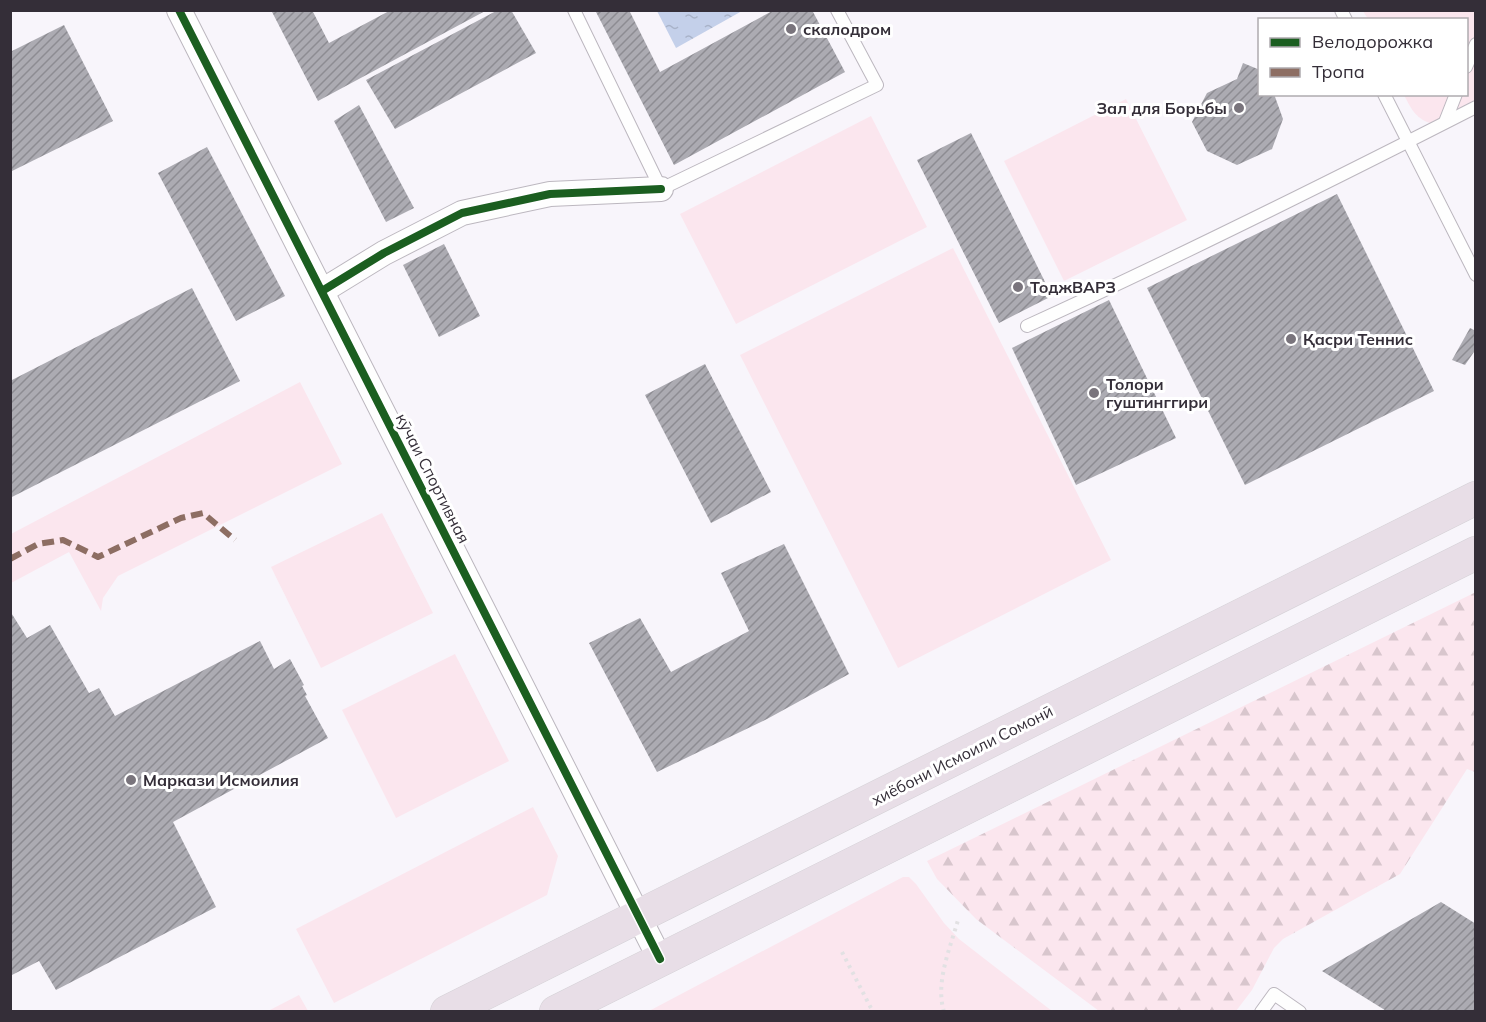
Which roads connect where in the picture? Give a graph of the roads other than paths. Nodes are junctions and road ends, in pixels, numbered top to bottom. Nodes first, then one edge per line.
1 (179, 10) edge
2 (574, 10) edge
3 (837, 10) edge
4 (1476, 44) edge
5 (1468, 64) edge
6 (1385, 96) edge
7 (1455, 96) edge
8 (1476, 107) edge
9 (1446, 122) junction
10 (1408, 142) junction
11 (661, 189) junction
12 (1476, 276) edge
13 (322, 291) junction
14 (1027, 326) dead end
15 (1476, 498) edge
16 (1476, 553) edge
17 (639, 916) junction
18 (660, 959) junction
19 (447, 1011) edge
20 (556, 1011) edge
21 (1261, 1011) edge
22 (1300, 1011) edge

1 - 13 street, кӯчаи Спортивная
2 - 11 lane
3 - 11 lane
4 - 5 lane
6 - 10 lane
7 - 9 lane
8 - 9 lane
9 - 10 lane
10 - 12 lane
10 - 14 lane
11 - 13 street
13 - 17 street, кӯчаи Спортивная
15 - 17 highway, хиёбони Исмоили Сомонӣ
16 - 18 highway
17 - 18 street, кӯчаи Спортивная
17 - 19 highway, хиёбони Исмоили Сомонӣ
18 - 20 highway
21 - 22 lane

